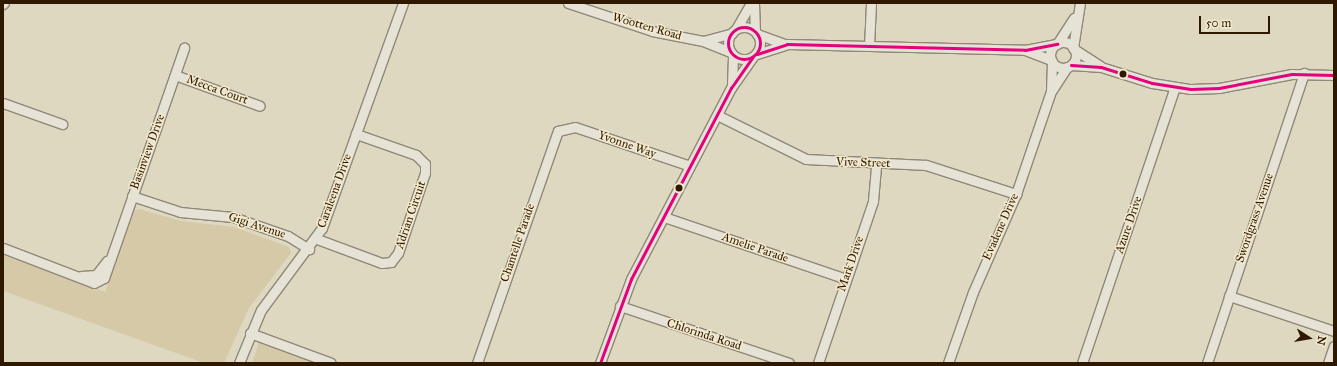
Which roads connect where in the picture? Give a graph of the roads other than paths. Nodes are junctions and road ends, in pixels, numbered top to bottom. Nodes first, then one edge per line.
1 (403, 3) edge
2 (568, 3) edge
3 (752, 3) edge
4 (871, 3) edge
5 (1080, 3) edge
6 (1077, 14) junction
7 (734, 31) junction
8 (756, 32) junction
9 (703, 41) junction
10 (787, 44) junction
11 (1057, 44) junction
12 (869, 46) junction
13 (184, 48) dead end
14 (1074, 48) junction
15 (1025, 50) junction
16 (732, 54) junction
17 (754, 56) junction
18 (1052, 61) junction
19 (1069, 66) junction
20 (1101, 67) junction
21 (1304, 73) junction
22 (175, 75) junction
23 (1334, 76) edge
24 (1175, 87) junction
25 (731, 88) junction
26 (1051, 91) junction
27 (3, 103) edge
28 (260, 106) dead end
29 (717, 115) junction
30 (62, 124) dead end
31 (563, 127) joint
32 (356, 134) junction
33 (876, 164) junction
34 (690, 166) junction
35 (1016, 194) junction
36 (132, 196) junction
37 (664, 217) junction
38 (317, 239) junction
39 (3, 248) edge
40 (309, 249) junction
41 (846, 279) junction
42 (1229, 296) junction
43 (620, 306) junction
44 (1334, 331) edge
45 (250, 333) junction
46 (1334, 346) edge
47 (238, 363) edge
48 (331, 363) edge
49 (477, 363) edge
50 (600, 363) edge
51 (789, 363) edge
52 (818, 363) edge
53 (948, 363) edge
54 (1082, 363) edge
55 (1207, 363) edge
56 (1328, 363) edge

1 - 32 street, Caraleena Drive
2 - 9 street, Wootten Road
3 - 7 street
3 - 8 street
4 - 12 street
5 - 6 street
6 - 11 street
6 - 14 street
7 - 8 street
7 - 9 street, Wootten Road
7 - 16 street
8 - 10 street
8 - 17 street
9 - 16 street, Wootten Road
10 - 12 street
10 - 17 street
11 - 14 street
11 - 15 street
11 - 18 street
12 - 15 street
13 - 22 street, Basinview Drive
14 - 19 street
14 - 20 street
15 - 18 street
16 - 17 street
16 - 25 street
17 - 25 street
18 - 19 street
18 - 26 street, Evadene Drive
19 - 20 street
19 - 26 street, Evadene Drive
20 - 24 street
21 - 23 street
21 - 24 street
21 - 42 street, Swordgrass Avenue
22 - 28 street, Mecca Court
22 - 36 street, Basinview Drive
24 - 54 street, Azure Drive
25 - 29 street
26 - 35 street, Evadene Drive
27 - 30 street
29 - 33 street, Vive Street
29 - 34 street
31 - 34 street, Yvonne Way
31 - 49 street, Chantelle Parade
32 - 38 street, Caraleena Drive
32 - 38 street, Adrian Circuit
33 - 35 street, Vive Street
33 - 41 street, Mark Drive
34 - 37 street
35 - 53 street, Evadene Drive
36 - 39 street, Basinview Drive
36 - 40 street, Gigi Avenue
37 - 41 street, Amelie Parade
37 - 43 street
38 - 40 street, Caraleena Drive
40 - 45 street, Caraleena Drive
41 - 52 street, Mark Drive
42 - 44 street
42 - 55 street, Swordgrass Avenue
43 - 50 street
43 - 51 street, Chlorinda Road
45 - 47 street, Caraleena Drive
45 - 48 street
46 - 56 street

